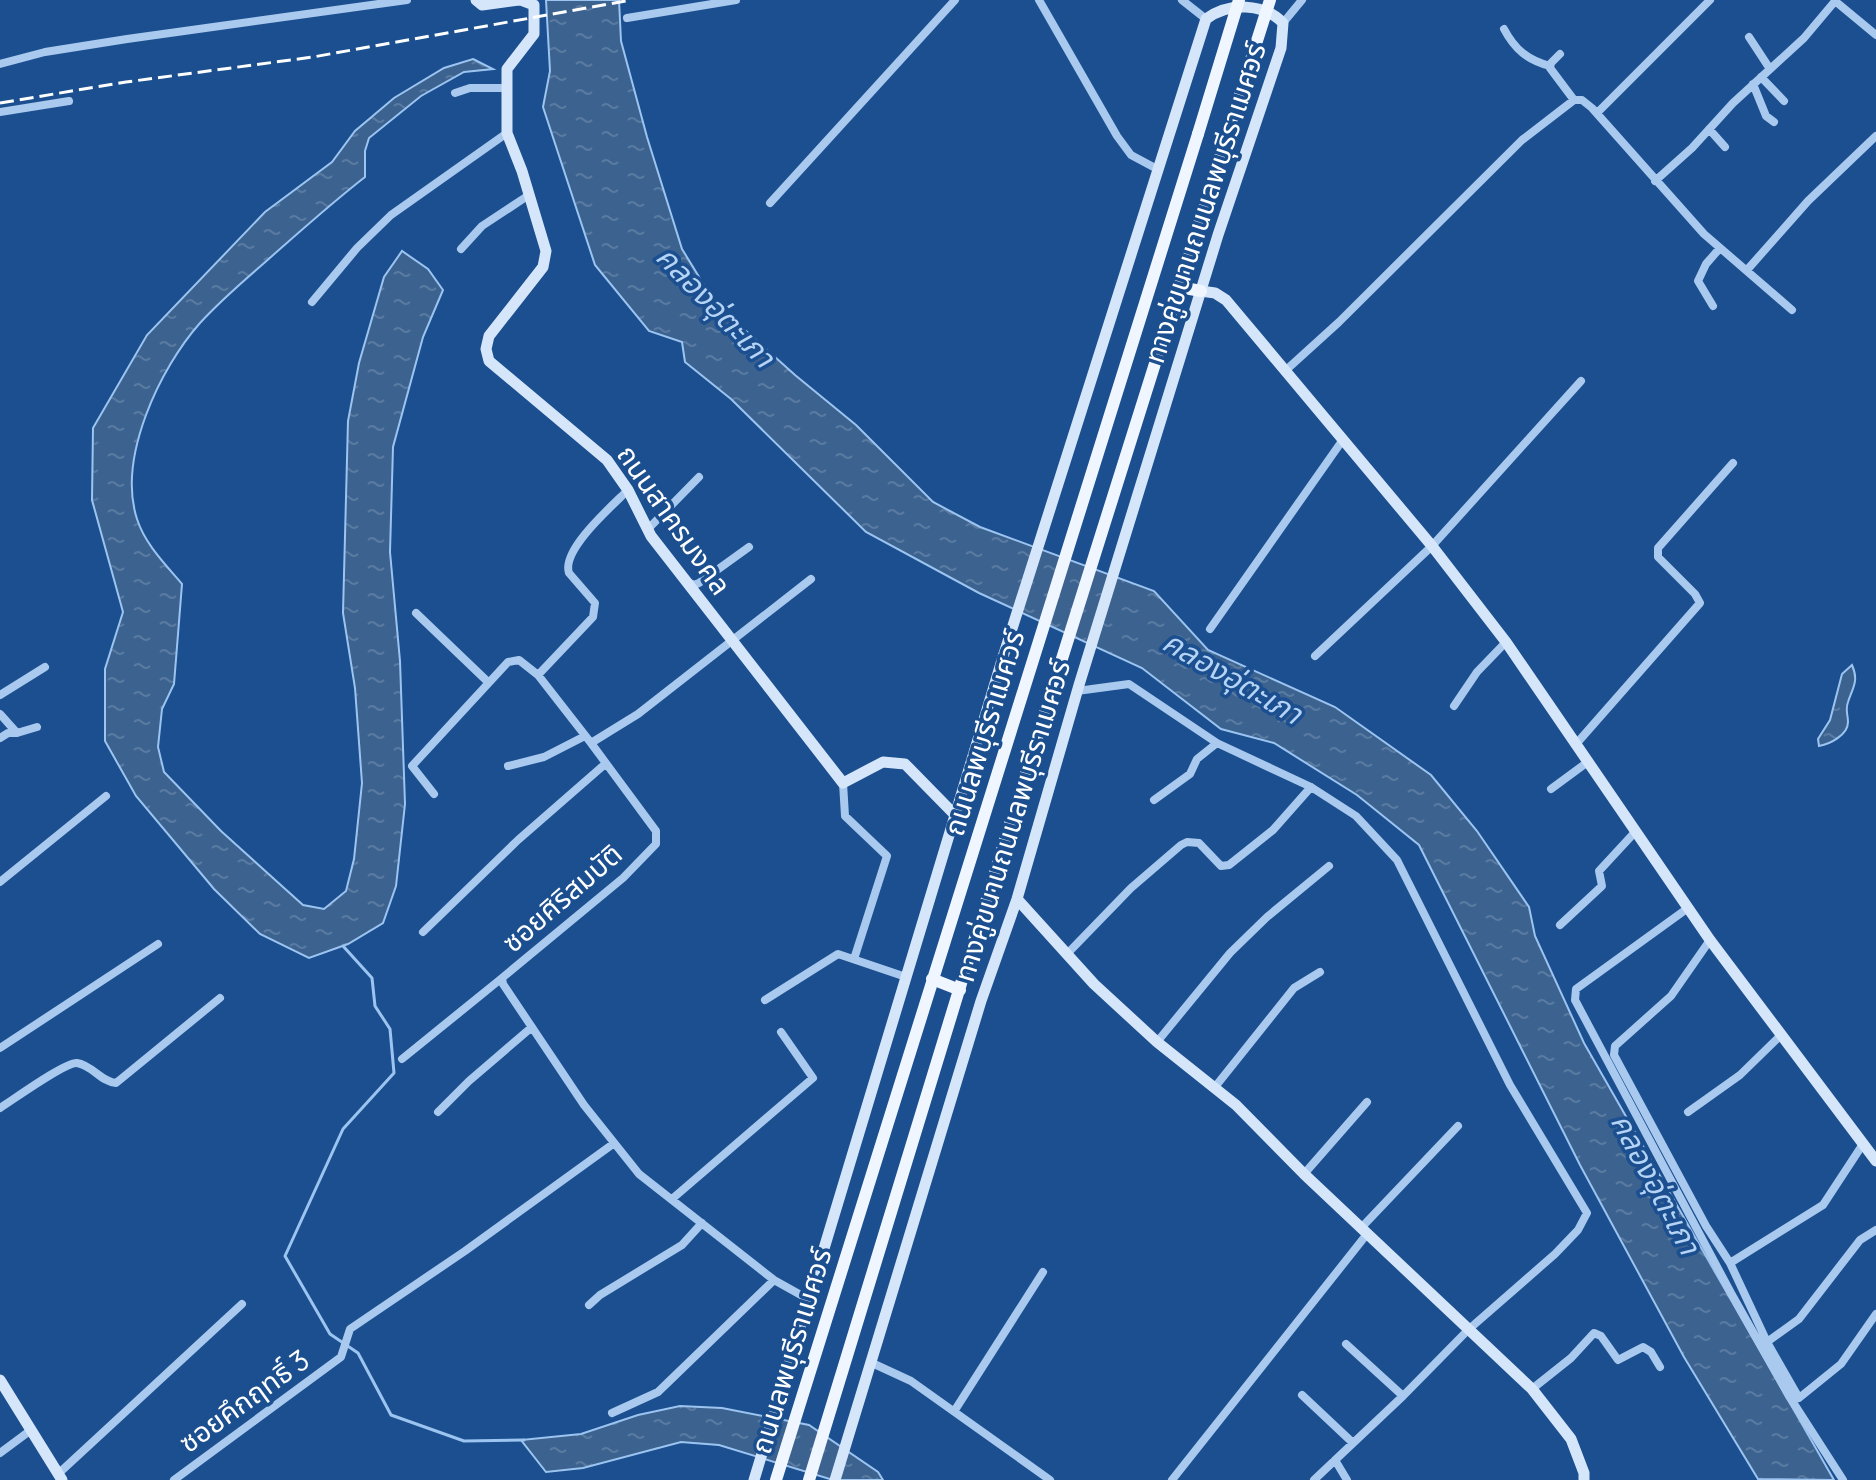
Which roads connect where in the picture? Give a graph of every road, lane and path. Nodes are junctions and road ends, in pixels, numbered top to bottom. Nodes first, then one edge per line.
1 (407, 0) edge
2 (476, 0) edge
3 (520, 0) edge
4 (736, 0) edge
5 (955, 0) edge
6 (1039, 0) edge
7 (1182, 0) edge
8 (1239, 0) edge
9 (1270, 0) edge
10 (1302, 0) edge
11 (1710, 0) edge
12 (1836, 1) edge
13 (627, 18) dead end
14 (1206, 19) junction
15 (1283, 23) junction
16 (1504, 29) dead end
17 (1876, 35) edge
18 (1749, 37) dead end
19 (1560, 54) dead end
20 (0, 64) edge
21 (1550, 66) junction
22 (1770, 69) junction
23 (1761, 77) junction
24 (1753, 84) junction
25 (506, 88) junction
26 (455, 93) dead end
27 (1574, 100) junction
28 (69, 101) dead end
29 (1784, 101) dead end
30 (0, 112) edge
31 (1597, 113) junction
32 (1774, 122) dead end
33 (1709, 129) junction
34 (507, 133) junction
35 (1876, 136) edge
36 (1725, 147) dead end
37 (1159, 170) junction
38 (1655, 181) junction
39 (529, 195) junction
40 (770, 203) dead end
41 (1720, 248) junction
42 (461, 249) dead end
43 (1747, 270) junction
44 (1179, 287) junction
45 (1201, 291) junction
46 (312, 302) dead end
47 (1713, 306) dead end
48 (1792, 310) dead end
49 (1285, 371) junction
50 (1581, 381) dead end
51 (1342, 441) junction
52 (1733, 463) dead end
53 (699, 477) dead end
54 (628, 490) junction
55 (648, 529) junction
56 (1432, 546) junction
57 (749, 547) dead end
58 (811, 579) dead end
59 (686, 581) junction
60 (416, 613) dead end
61 (1210, 629) dead end
62 (731, 640) junction
63 (1506, 642) junction
64 (1315, 656) dead end
65 (45, 667) dead end
66 (538, 675) junction
67 (488, 682) junction
68 (1078, 688) junction
69 (0, 695) edge
70 (457, 699) dead end
71 (1454, 706) dead end
72 (466, 707) junction
73 (0, 714) edge
74 (37, 727) dead end
75 (17, 733) junction
76 (0, 738) edge
77 (588, 740) junction
78 (1217, 743) junction
79 (1577, 743) junction
80 (1589, 761) junction
81 (604, 765) junction
82 (508, 766) dead end
83 (843, 783) junction
84 (1311, 787) junction
85 (1551, 789) dead end
86 (434, 794) dead end
87 (106, 796) dead end
88 (1154, 800) dead end
89 (957, 817) junction
90 (1636, 831) junction
91 (1329, 866) dead end
92 (0, 882) edge
93 (1017, 899) junction
94 (1688, 908) junction
95 (1560, 925) dead end
96 (423, 932) dead end
97 (1710, 940) junction
98 (158, 944) dead end
99 (1066, 955) junction
100 (854, 959) junction
101 (1320, 972) dead end
102 (906, 977) junction
103 (502, 978) junction
104 (932, 979) junction
105 (960, 990) junction
106 (220, 998) dead end
107 (765, 1000) dead end
108 (532, 1027) junction
109 (781, 1032) dead end
110 (1781, 1035) junction
111 (1157, 1042) junction
112 (0, 1048) edge
113 (402, 1059) dead end
114 (1215, 1087) junction
115 (1367, 1102) dead end
116 (0, 1108) edge
117 (438, 1112) dead end
118 (1688, 1112) dead end
119 (1458, 1126) dead end
120 (613, 1144) junction
121 (1863, 1144) junction
122 (1875, 1160) edge
123 (1304, 1174) junction
124 (672, 1199) junction
125 (702, 1223) junction
126 (1876, 1230) edge
127 (1364, 1231) junction
128 (1730, 1263) junction
129 (1043, 1272) dead end
130 (774, 1280) junction
131 (808, 1299) junction
132 (242, 1304) dead end
133 (589, 1305) dead end
134 (1876, 1314) edge
135 (1468, 1330) junction
136 (1767, 1342) junction
137 (1346, 1344) dead end
138 (872, 1363) junction
139 (1660, 1367) dead end
140 (1, 1382) edge
141 (1532, 1389) junction
142 (1302, 1395) dead end
143 (1403, 1396) junction
144 (955, 1410) junction
145 (612, 1413) dead end
146 (31, 1430) junction
147 (1353, 1443) junction
148 (0, 1453) edge
149 (1335, 1460) junction
150 (778, 1475) edge
151 (60, 1477) edge
152 (810, 1479) edge
153 (174, 1480) edge
154 (754, 1480) edge
155 (835, 1480) edge
156 (1050, 1480) edge
157 (1172, 1480) edge
158 (1314, 1480) edge
159 (1347, 1480) edge
160 (1584, 1480) edge
161 (1843, 1480) edge

1 - 20 street
2 - 3 street, ถนนสาครมงคล
3 - 25 street, ถนนสาครมงคล
4 - 13 street
5 - 40 street
6 - 37 street
7 - 14 street
8 - 104 main road, ถนนลพบุรีราเมศวร์, bridge
9 - 44 main road, ถนนลพบุรีราเมศวร์, bridge
10 - 15 street
11 - 31 street
12 - 17 street
12 - 22 street
14 - 15 street, ทางคู่ขนานถนนลพบุรีราเมศวร์
14 - 37 street, ทางคู่ขนานถนนลพบุรีราเมศวร์
15 - 45 street, ทางคู่ขนานถนนลพบุรีราเมศวร์
16 - 21 street
18 - 22 street
19 - 21 street
21 - 27 street
22 - 23 street
23 - 24 street
23 - 29 street
24 - 32 street
24 - 33 street
25 - 26 street
25 - 34 street, ถนนสาครมงคล
27 - 31 street
27 - 49 street
28 - 30 street
31 - 38 street
33 - 36 street
33 - 38 street
34 - 39 street, ถนนสาครมงคล
34 - 46 street
35 - 43 street
37 - 89 street, ทางคู่ขนานถนนลพบุรีราเมศวร์
38 - 41 street
39 - 42 street
39 - 54 street, ถนนสาครมงคล
41 - 43 street
41 - 47 street
43 - 48 street
44 - 45 main road
44 - 105 main road, ถนนลพบุรีราเมศวร์
45 - 49 street
45 - 68 street, ทางคู่ขนานถนนลพบุรีราเมศวร์
49 - 51 street
50 - 56 street
51 - 56 street
51 - 61 street
52 - 79 street
53 - 55 street
54 - 55 street, ถนนสาครมงคล
54 - 66 street
55 - 59 street, ถนนสาครมงคล
56 - 63 street
56 - 64 street
57 - 59 street
58 - 62 street
59 - 62 street, ถนนสาครมงคล
60 - 67 street
62 - 77 street
62 - 83 street, ถนนสาครมงคล
63 - 71 street
63 - 79 street
65 - 69 street
66 - 67 street
66 - 77 street, ซอยศิริสมบัติ
67 - 72 street
68 - 78 street
68 - 93 street, ทางคู่ขนานถนนลพบุรีราเมศวร์
70 - 72 street
72 - 86 street
73 - 75 street
74 - 75 street
75 - 76 street
77 - 81 street, ซอยศิริสมบัติ
77 - 82 street
78 - 84 street
78 - 88 street
79 - 80 street
80 - 85 street
80 - 90 street
81 - 96 street
81 - 103 street, ซอยศิริสมบัติ
83 - 89 street
83 - 100 street
84 - 99 street
84 - 135 street
87 - 92 street
89 - 102 street, ทางคู่ขนานถนนลพบุรีราเมศวร์
90 - 94 street
90 - 95 street
91 - 111 street
93 - 99 street
93 - 138 street, ทางคู่ขนานถนนลพบุรีราเมศวร์
94 - 97 street
94 - 161 street
97 - 110 street
97 - 128 street
98 - 112 street
99 - 111 street
100 - 102 street
100 - 107 street
101 - 114 street
102 - 131 street, ทางคู่ขนานถนนลพบุรีราเมศวร์
103 - 108 street, ซอยศิริสมบัติ
103 - 113 street
104 - 105 main road
104 - 150 main road, ถนนลพบุรีราเมศวร์
105 - 152 main road, ถนนลพบุรีราเมศวร์
106 - 116 street
108 - 117 street
108 - 120 street, ซอยศิริสมบัติ
109 - 124 street
110 - 118 street
110 - 121 street
111 - 114 street
114 - 123 street
115 - 123 street
119 - 127 street
120 - 124 street, ซอยศิริสมบัติ
120 - 153 street, ซอยคึกฤทธิ์ 3
121 - 122 street
121 - 128 street
123 - 127 street
124 - 125 street, ซอยศิริสมบัติ
125 - 130 street, ซอยศิริสมบัติ
125 - 133 street
126 - 136 street
127 - 135 street
127 - 157 street
128 - 136 street
129 - 144 street
130 - 131 street, ซอยศิริสมบัติ
130 - 145 street
131 - 154 street, ทางคู่ขนานถนนลพบุรีราเมศวร์
132 - 151 street
134 - 136 street
135 - 141 street
135 - 143 street
137 - 143 street
138 - 144 street
138 - 155 street, ทางคู่ขนานถนนลพบุรีราเมศวร์
139 - 141 street
140 - 146 street
141 - 160 street
142 - 147 street
143 - 147 street
144 - 156 street
146 - 148 street
146 - 151 street
147 - 149 street
149 - 158 street
149 - 159 street

